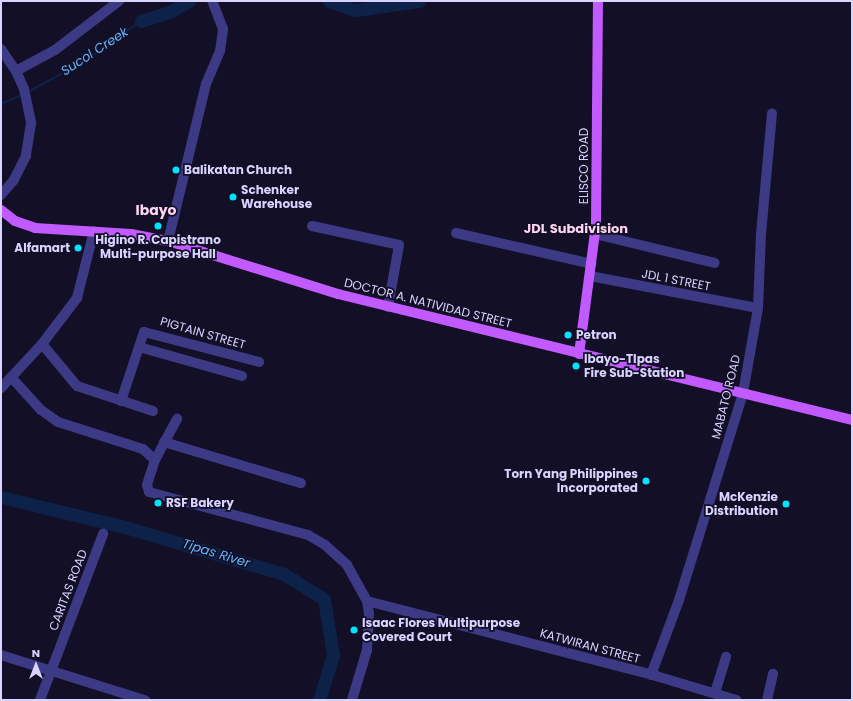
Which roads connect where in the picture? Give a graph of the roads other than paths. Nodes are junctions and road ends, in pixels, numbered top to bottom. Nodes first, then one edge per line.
1 (119, 1) edge
2 (212, 1) edge
3 (598, 1) edge
4 (1, 49) edge
5 (16, 71) junction
6 (772, 114) dead end
7 (1, 195) edge
8 (1, 210) edge
9 (312, 226) dead end
10 (94, 231) junction
11 (456, 233) dead end
12 (595, 234) junction
13 (168, 241) junction
14 (715, 263) dead end
15 (592, 264) junction
16 (590, 276) junction
17 (388, 306) junction
18 (758, 308) junction
19 (42, 344) junction
20 (138, 347) junction
21 (222, 352) junction
22 (579, 354) junction
23 (259, 362) dead end
24 (217, 368) junction
25 (242, 376) dead end
26 (11, 377) junction
27 (1, 388) edge
28 (743, 393) junction
29 (121, 401) junction
30 (153, 411) dead end
31 (177, 419) dead end
32 (852, 420) edge
33 (164, 442) junction
34 (155, 460) junction
35 (301, 483) dead end
36 (103, 534) dead end
37 (367, 601) junction
38 (1, 655) edge
39 (726, 657) dead end
40 (52, 671) junction
41 (773, 674) dead end
42 (651, 675) junction
43 (709, 695) edge
44 (40, 700) edge
45 (145, 700) edge
46 (352, 700) edge
47 (736, 700) edge
48 (768, 700) edge

1 - 5 street
2 - 13 street
3 - 12 main road, ELISCO ROAD
4 - 5 street
5 - 7 street
6 - 18 street, MABATO ROAD
8 - 10 main road, DOCTOR A. NATIVIDAD STREET
9 - 17 street
10 - 13 main road, DOCTOR A. NATIVIDAD STREET
10 - 19 street
11 - 15 street
12 - 14 street
12 - 15 main road, ELISCO ROAD
13 - 17 main road, DOCTOR A. NATIVIDAD STREET
15 - 16 main road, ELISCO ROAD
16 - 18 street, JDL 1 STREET
16 - 22 main road, ELISCO ROAD
17 - 22 main road, DOCTOR A. NATIVIDAD STREET
18 - 28 street, MABATO ROAD
19 - 26 street
19 - 29 street
20 - 21 street, PIGTAIN STREET
20 - 24 street
20 - 29 street, PIGTAIN STREET
21 - 23 street, PIGTAIN STREET
21 - 24 street
22 - 28 main road, DOCTOR A. NATIVIDAD STREET
24 - 25 street
26 - 27 street
26 - 34 street
28 - 32 main road, DOCTOR A. NATIVIDAD STREET
28 - 42 street, MABATO ROAD
29 - 30 street
31 - 33 street
33 - 34 street
33 - 35 street
34 - 37 street
36 - 40 street, CARITAS ROAD
37 - 42 street, KATWIRAN STREET
37 - 46 street
38 - 40 street
39 - 43 street
40 - 44 street, CARITAS ROAD
40 - 45 street
41 - 48 street
42 - 43 street, KATWIRAN STREET
43 - 47 street, KATWIRAN STREET

